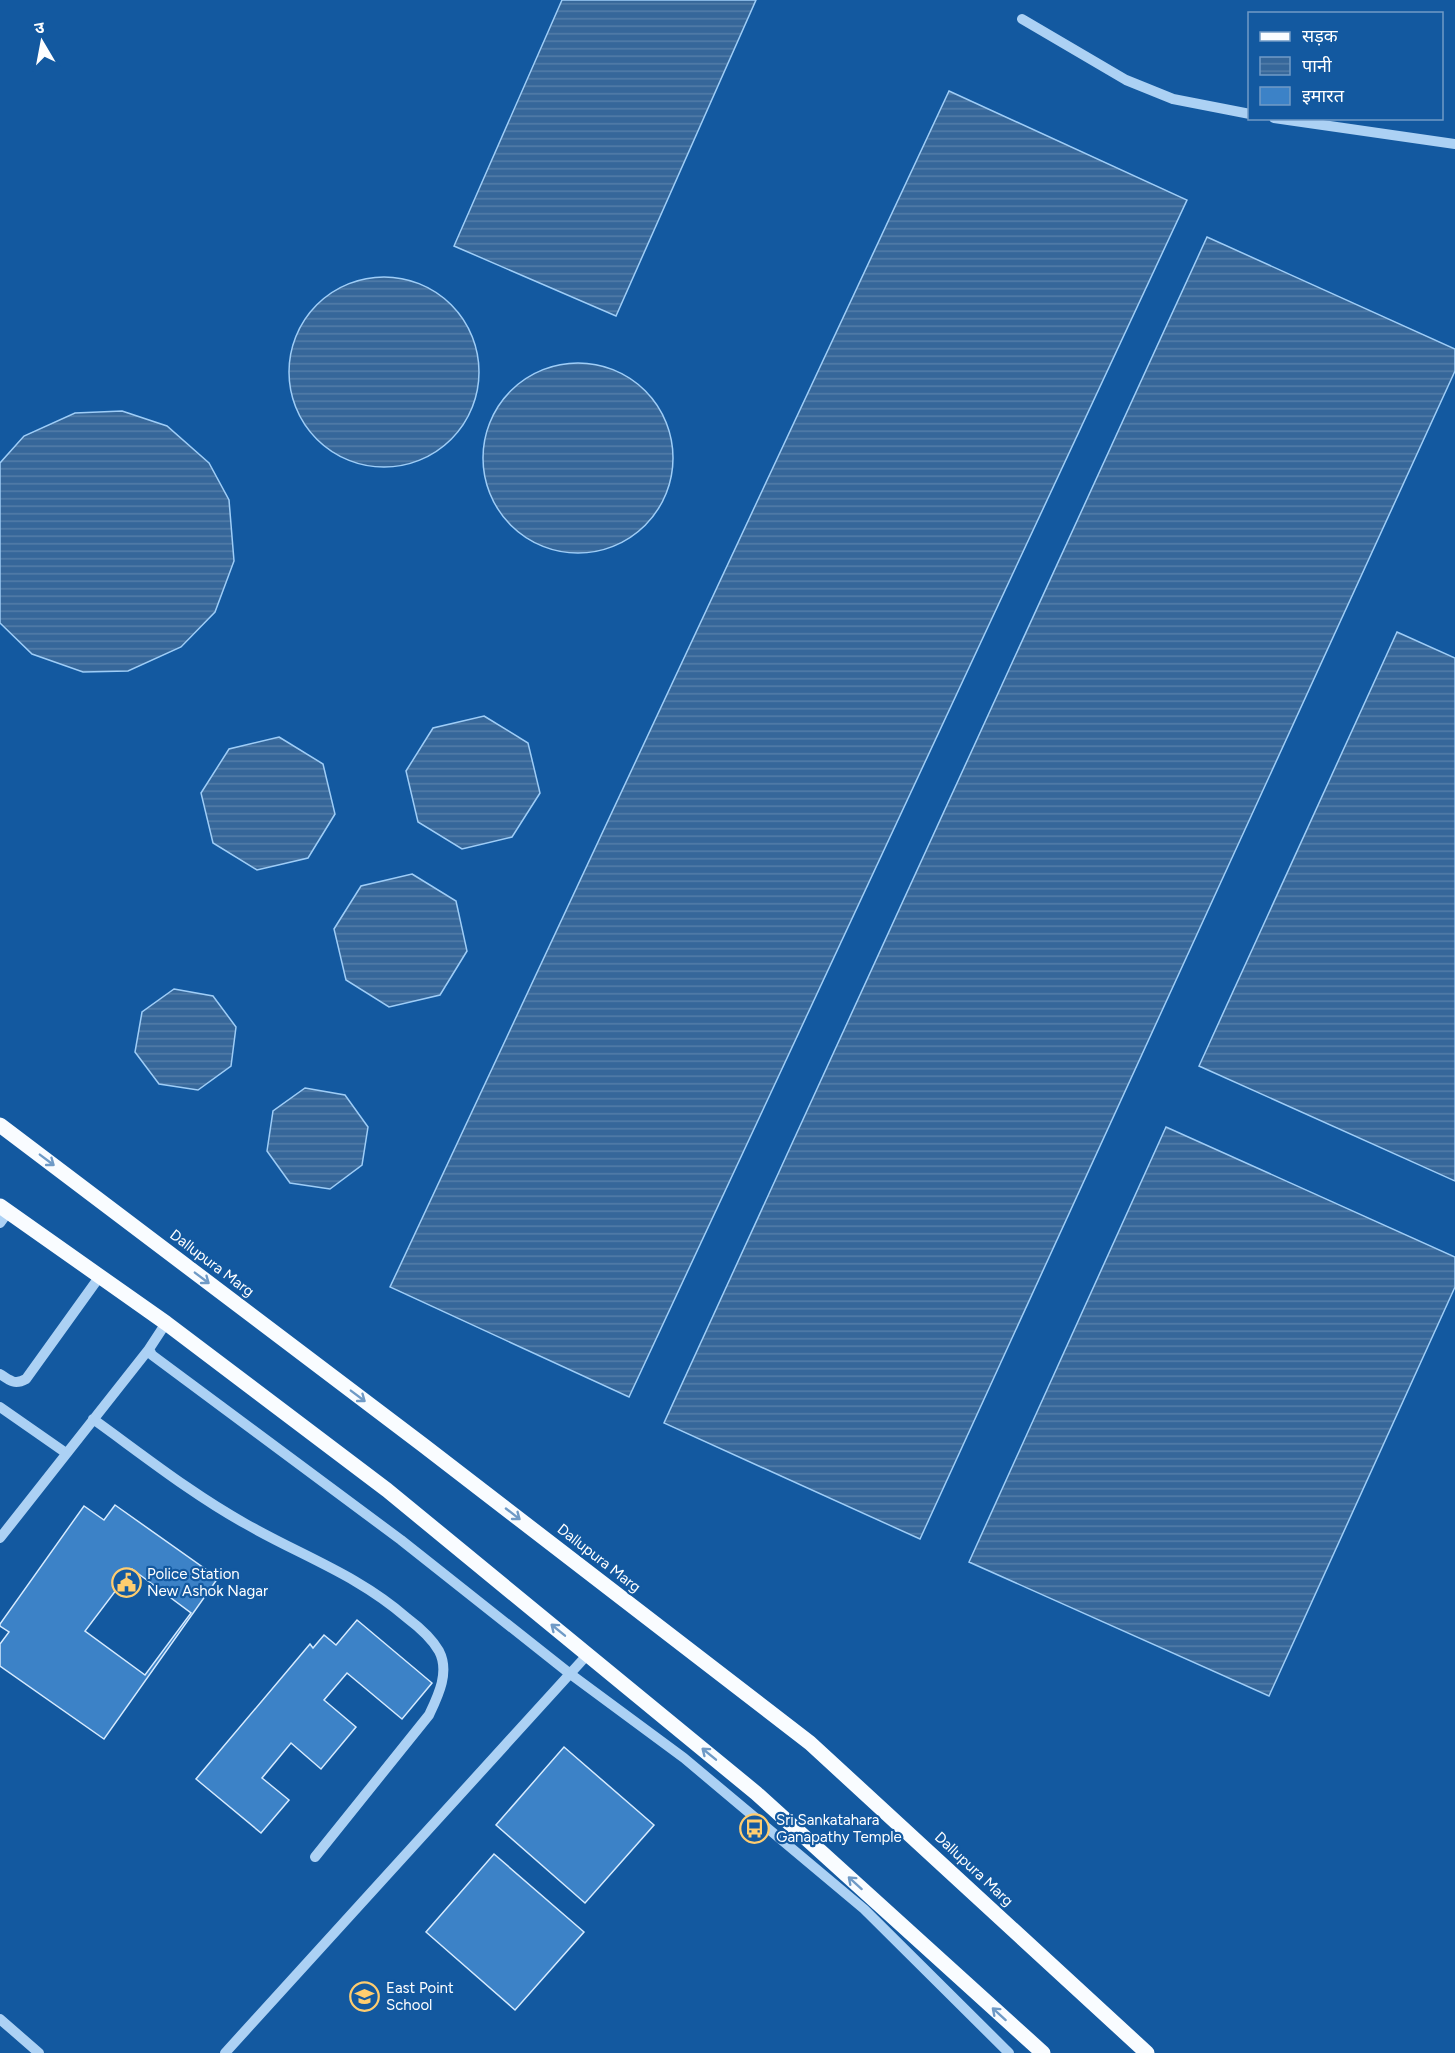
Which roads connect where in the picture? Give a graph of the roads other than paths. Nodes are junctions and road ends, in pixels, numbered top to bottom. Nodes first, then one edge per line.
1 (1022, 20) dead end
2 (1248, 114) edge
3 (1288, 120) edge
4 (1455, 144) edge
5 (0, 1125) edge
6 (3, 1214) edge
7 (100, 1276) junction
8 (166, 1323) junction
9 (149, 1349) junction
10 (0, 1374) edge
11 (0, 1407) edge
12 (93, 1419) junction
13 (66, 1453) junction
14 (0, 1538) edge
15 (588, 1654) junction
16 (569, 1673) junction
17 (315, 1857) dead end
18 (0, 2019) edge
19 (39, 2053) edge
20 (225, 2053) edge
21 (1009, 2053) edge
22 (1043, 2053) edge
23 (1148, 2053) edge

1 - 2 street
3 - 4 street
5 -> 23 main road, Dallupura Marg
6 - 7 main road
7 - 8 main road
7 - 10 street
8 - 9 street
15 -> 8 main road
9 - 12 street
9 - 16 street
11 - 13 street
12 - 13 street
12 - 17 street
13 - 14 street
15 - 16 street
22 -> 15 main road
16 - 20 street
16 - 21 street
18 - 19 street

